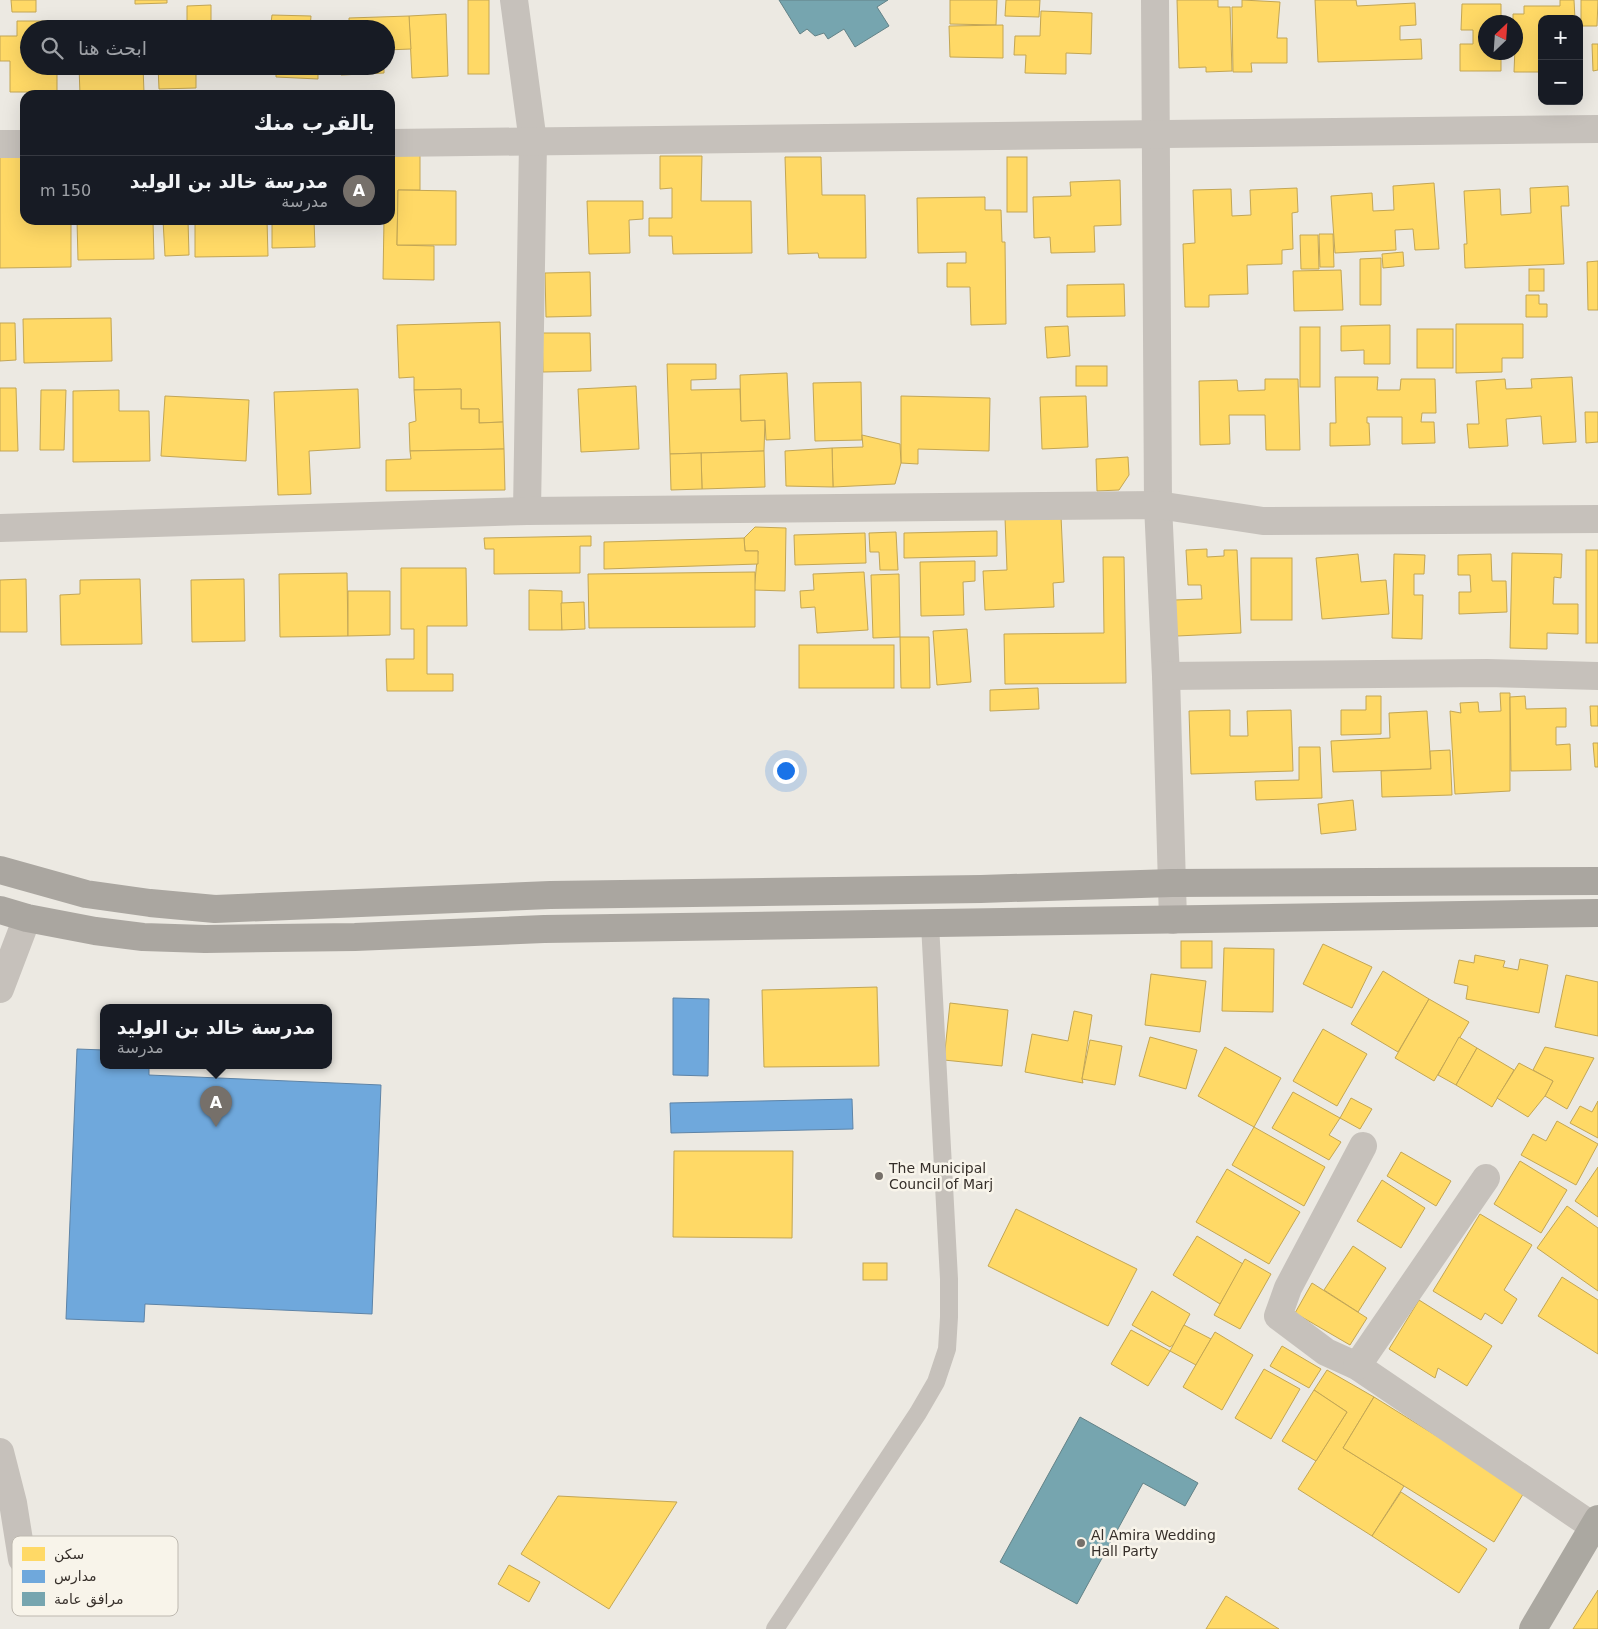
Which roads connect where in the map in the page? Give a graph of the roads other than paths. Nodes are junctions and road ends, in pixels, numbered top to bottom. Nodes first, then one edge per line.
1 (514, 0) edge
2 (1155, 0) edge
3 (1598, 130) edge
4 (1157, 136) junction
5 (533, 142) junction
6 (395, 143) edge
7 (0, 144) edge
8 (20, 144) edge
9 (1158, 505) junction
10 (527, 511) junction
11 (1598, 519) edge
12 (0, 528) edge
13 (1166, 676) junction
14 (1598, 676) edge
15 (0, 870) edge
16 (1598, 881) edge
17 (1172, 883) junction
18 (0, 910) edge
19 (1598, 913) edge
20 (27, 918) junction
21 (1172, 920) junction
22 (930, 924) junction
23 (0, 989) edge
24 (1363, 1146) dead end
25 (1486, 1178) dead end
26 (1357, 1366) junction
27 (0, 1452) edge
28 (1596, 1523) edge
29 (18, 1536) edge
30 (775, 1629) edge
31 (1533, 1629) edge

1 - 5 street
2 - 4 street
3 - 4 street
4 - 5 street
4 - 9 street
5 - 6 street
5 - 10 street
7 - 8 street
9 - 10 street
9 - 11 street
9 - 13 street
10 - 12 street
13 - 14 street
13 - 17 street
15 - 17 main road
16 - 17 main road
17 - 21 street
18 - 20 main road
19 - 21 main road
20 - 22 main road
20 - 23 street
21 - 22 main road
22 - 30 lane
24 - 26 street
25 - 26 street
26 - 28 street
27 - 29 street
28 - 31 highway

